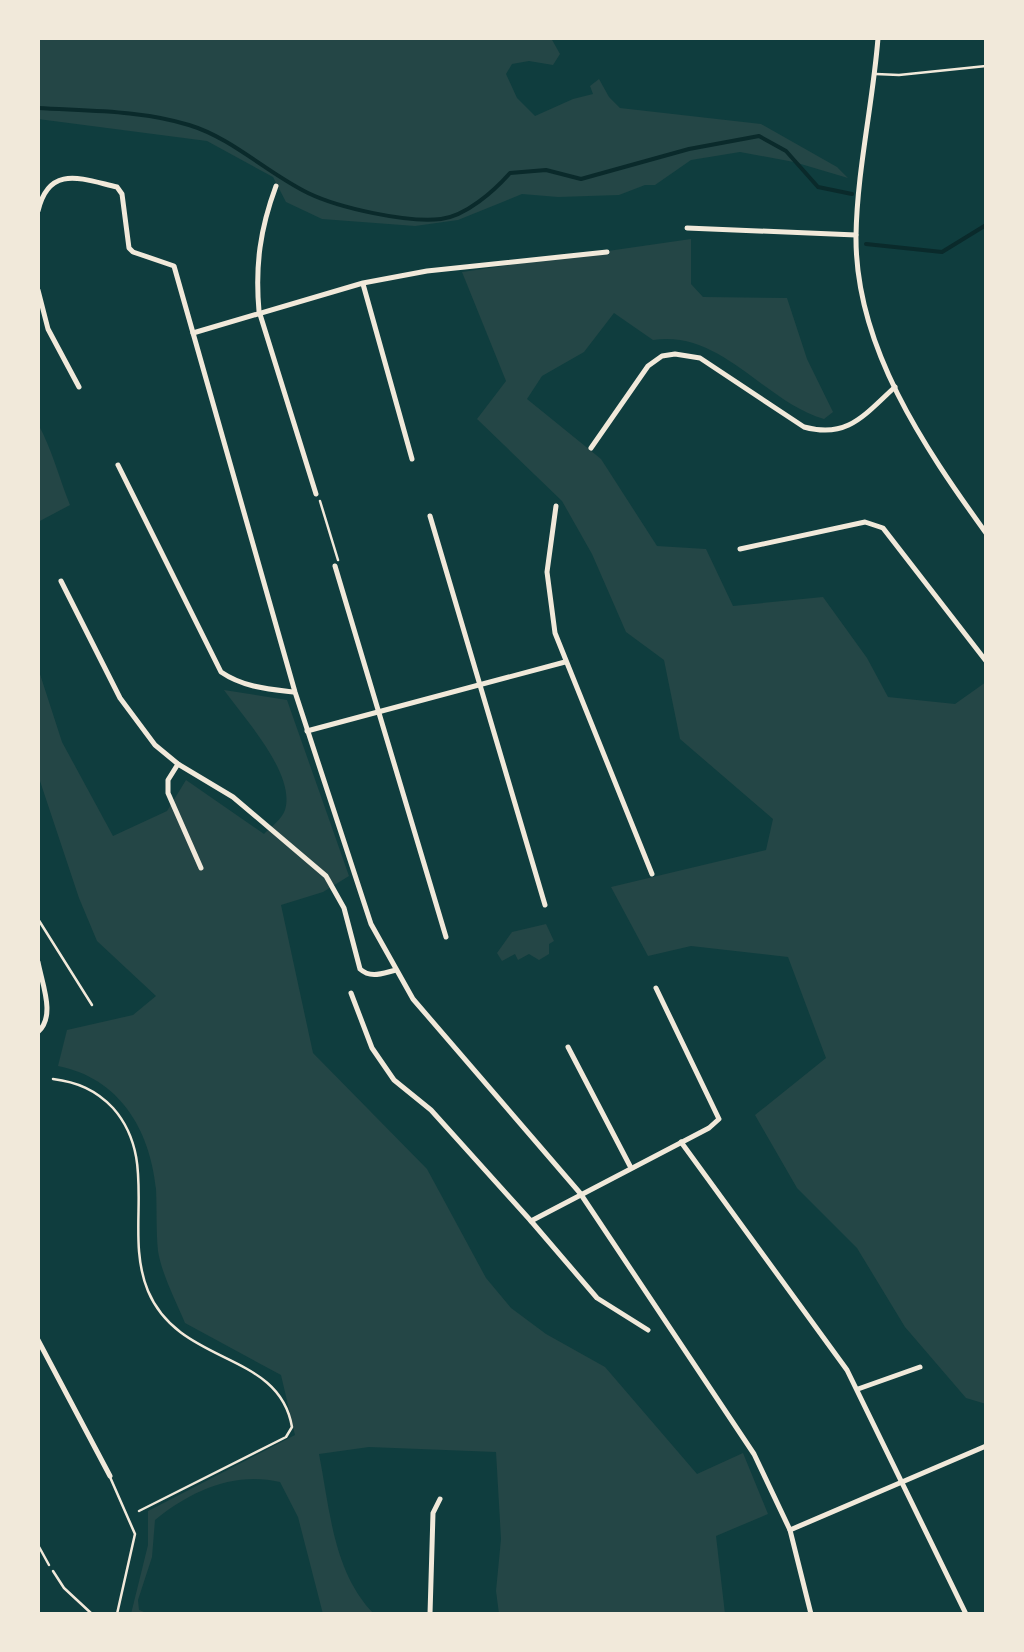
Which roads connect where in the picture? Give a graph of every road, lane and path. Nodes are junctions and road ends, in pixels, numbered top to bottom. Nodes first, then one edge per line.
1 (878, 38) edge
2 (986, 66) edge
3 (875, 74) junction
4 (276, 186) dead end
5 (38, 211) edge
6 (687, 228) dead end
7 (856, 236) junction
8 (607, 252) dead end
9 (362, 283) junction
10 (38, 290) edge
11 (259, 311) junction
12 (193, 333) junction
13 (895, 387) junction
14 (80, 388) dead end
15 (591, 448) dead end
16 (412, 459) dead end
17 (118, 465) dead end
18 (313, 483) junction
19 (316, 494) dead end
20 (556, 506) dead end
21 (430, 516) dead end
22 (986, 533) edge
23 (740, 549) dead end
24 (335, 566) dead end
25 (338, 577) junction
26 (61, 581) dead end
27 (986, 661) edge
28 (565, 662) junction
29 (479, 686) junction
30 (294, 692) junction
31 (381, 712) junction
32 (307, 731) junction
33 (178, 764) junction
34 (201, 868) dead end
35 (652, 874) dead end
36 (545, 906) dead end
37 (38, 919) edge
38 (446, 936) dead end
39 (38, 962) edge
40 (396, 970) junction
41 (656, 988) dead end
42 (352, 993) dead end
43 (92, 1005) dead end
44 (38, 1032) edge
45 (568, 1047) dead end
46 (53, 1079) dead end
47 (681, 1142) junction
48 (630, 1166) junction
49 (580, 1193) junction
50 (531, 1221) junction
51 (648, 1330) dead end
52 (38, 1340) edge
53 (920, 1367) dead end
54 (858, 1389) junction
55 (986, 1446) edge
56 (110, 1476) joint
57 (903, 1484) junction
58 (440, 1498) dead end
59 (139, 1511) dead end
60 (790, 1530) junction
61 (38, 1544) edge
62 (52, 1571) joint
63 (92, 1614) edge
64 (118, 1614) edge
65 (430, 1614) edge
66 (811, 1614) edge
67 (966, 1614) edge

1 - 3 street
2 - 3 lane
3 - 7 street
4 - 11 street
5 - 12 street
6 - 7 street
7 - 13 street
8 - 9 street
9 - 11 street
9 - 16 street
10 - 14 street
11 - 12 street
11 - 18 street
12 - 30 street
13 - 15 street
13 - 22 street
17 - 30 street
18 - 19 street
18 - 25 path
20 - 28 street
21 - 29 street
23 - 27 street
24 - 25 street
25 - 31 street
26 - 33 street
28 - 29 street
28 - 35 street
29 - 31 street
29 - 36 street
30 - 32 street
31 - 32 street
31 - 38 street
32 - 40 street
33 - 34 street
33 - 40 street
37 - 43 lane
39 - 44 street
40 - 49 street
41 - 47 street
42 - 50 street
45 - 48 street
46 - 59 path
47 - 48 street
47 - 54 street
48 - 49 street
49 - 50 street
49 - 60 street
50 - 51 street
52 - 56 street
53 - 54 street
54 - 57 street
55 - 57 street
56 - 64 lane
57 - 60 street
57 - 67 street
58 - 65 street
60 - 66 street
61 - 62 path
62 - 63 lane

